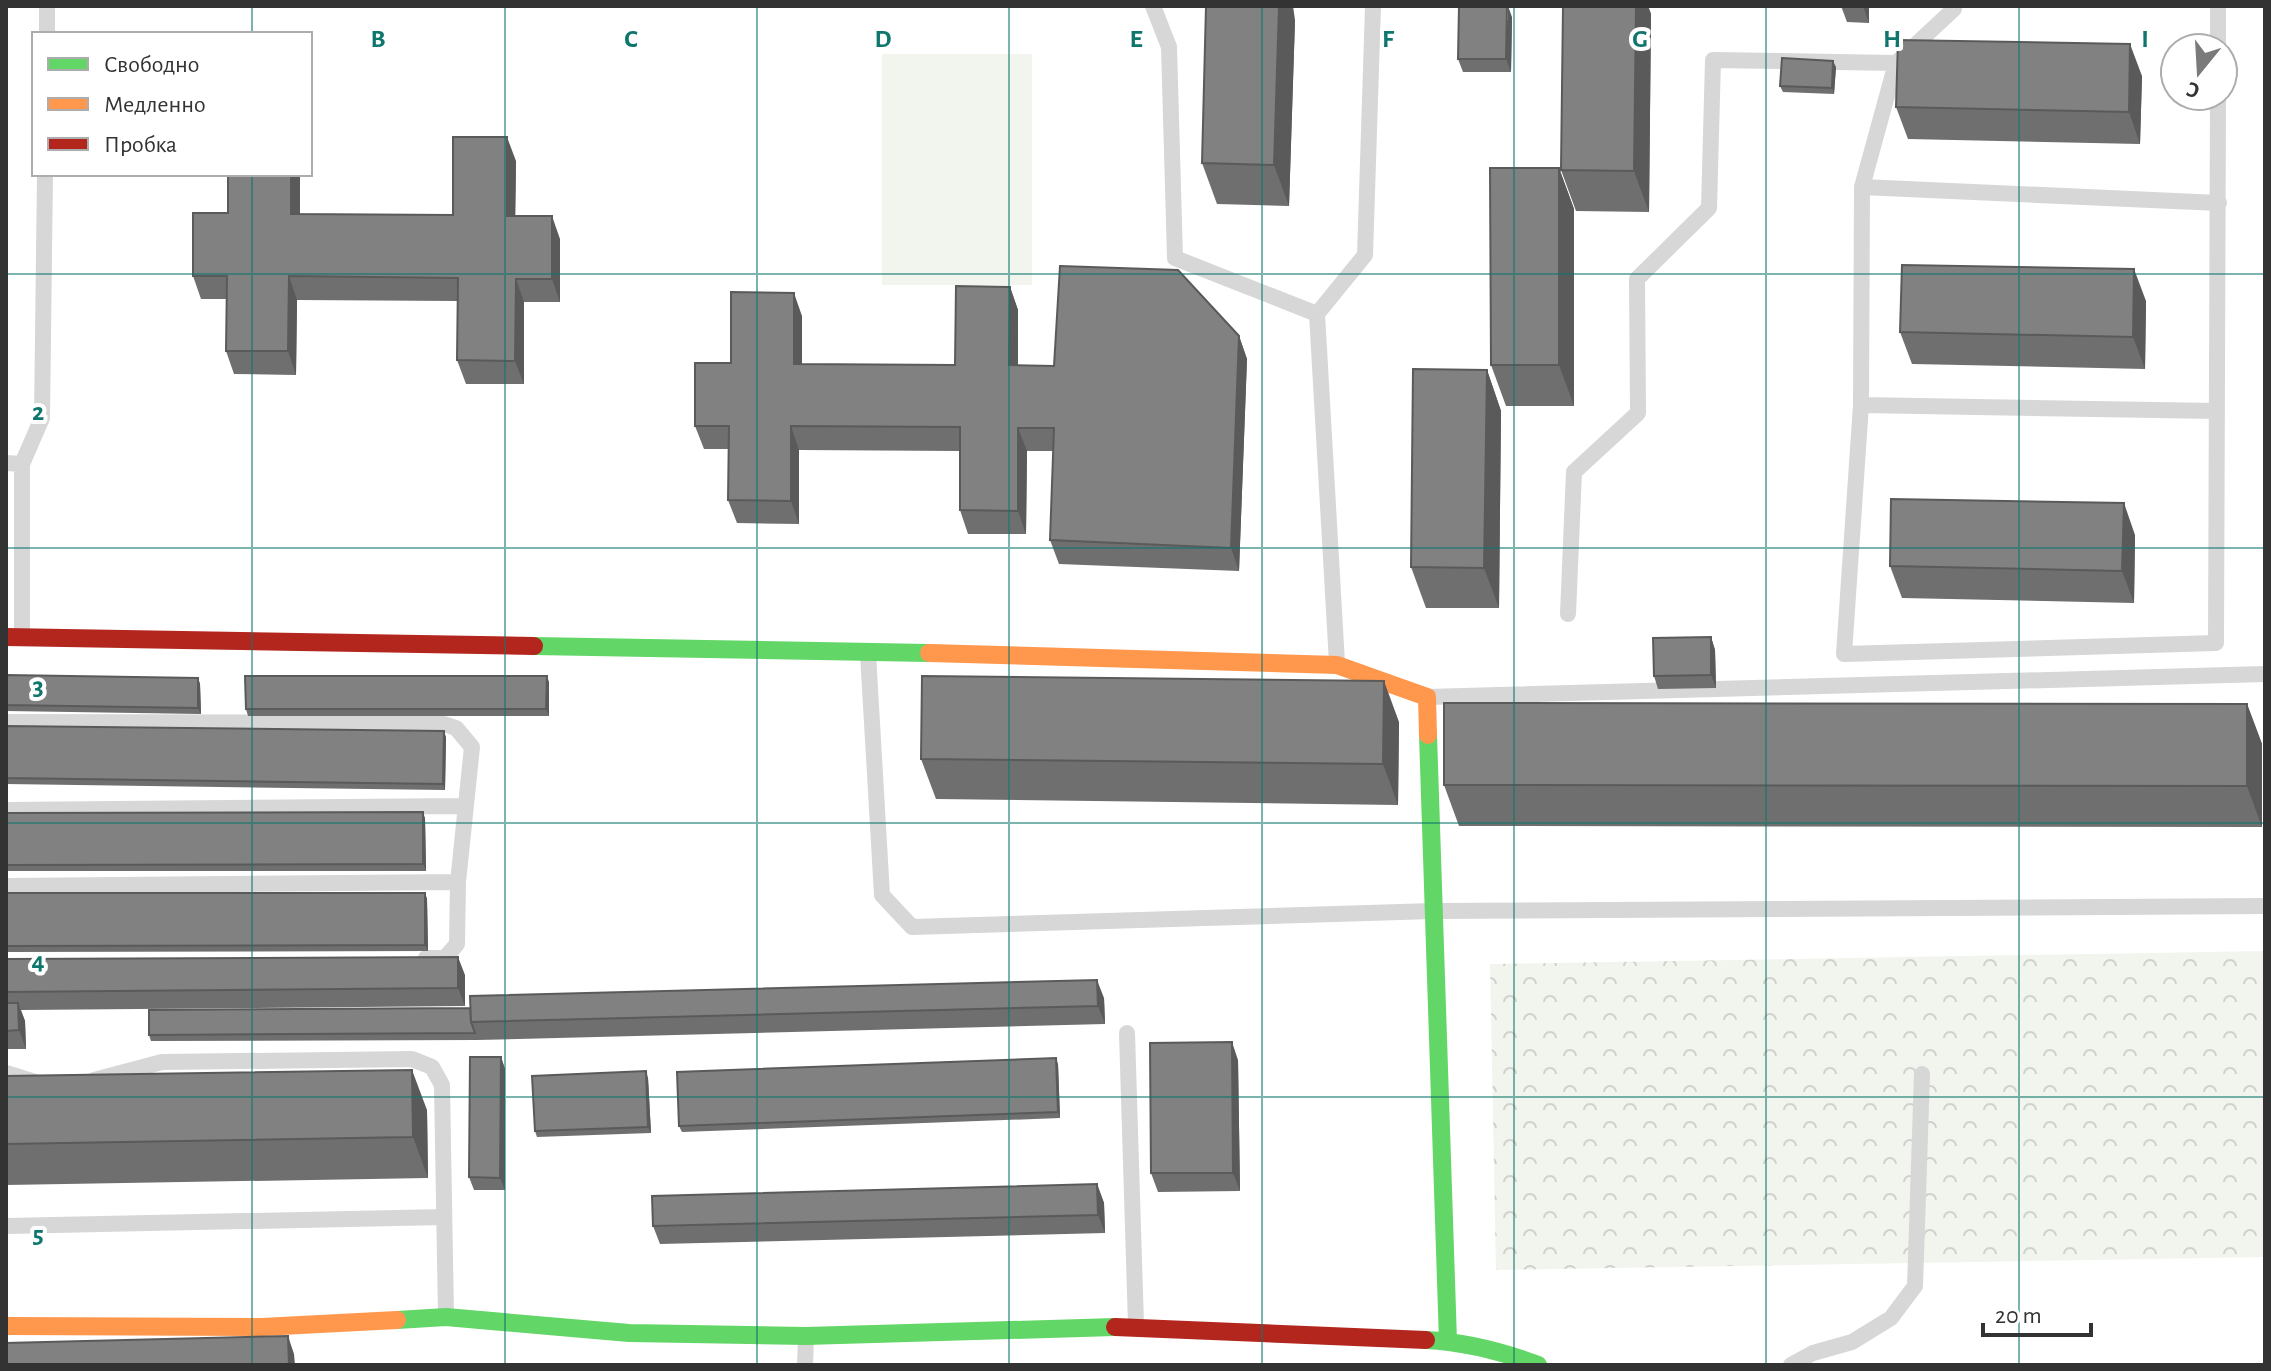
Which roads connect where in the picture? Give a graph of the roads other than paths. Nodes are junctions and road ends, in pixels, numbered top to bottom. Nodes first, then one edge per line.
1 (47, 6) edge
2 (1153, 6) edge
3 (1373, 6) edge
4 (1954, 6) edge
5 (2218, 6) edge
6 (47, 32) edge
7 (2218, 32) edge
8 (1896, 63) junction
9 (2218, 112) edge
10 (45, 176) edge
11 (1862, 187) junction
12 (2219, 203) junction
13 (1317, 314) junction
14 (1861, 405) junction
15 (2217, 411) junction
16 (14, 463) edge
17 (1568, 614) dead end
18 (14, 637) edge
19 (868, 651) junction
20 (1337, 665) junction
21 (2265, 674) edge
22 (1427, 697) junction
23 (6, 722) edge
24 (465, 806) junction
25 (6, 810) edge
26 (458, 882) junction
27 (6, 886) edge
28 (2265, 906) edge
29 (1433, 911) junction
30 (414, 958) edge
31 (1127, 1033) dead end
32 (6, 1073) edge
33 (1922, 1074) dead end
34 (79, 1081) edge
35 (48, 1082) edge
36 (444, 1217) junction
37 (6, 1226) edge
38 (446, 1317) junction
39 (6, 1326) edge
40 (1136, 1326) junction
41 (806, 1336) junction
42 (1448, 1341) junction
43 (805, 1365) edge
44 (1538, 1365) edge
45 (1791, 1365) edge

1 - 6 lane
2 - 13 lane
3 - 13 lane
4 - 8 lane
5 - 7 lane
8 - 11 lane
8 - 17 lane
9 - 12 lane
10 - 16 lane
11 - 12 lane
11 - 14 lane
12 - 15 lane
13 - 20 lane
14 - 15 lane
14 - 15 lane
16 - 18 lane
18 - 19 street
19 - 20 street
19 - 29 lane
20 - 22 street
21 - 22 lane
22 - 29 street
23 - 24 lane
24 - 25 lane
24 - 26 lane
26 - 27 lane
26 - 30 lane
28 - 29 lane
29 - 42 street
31 - 40 lane
32 - 35 lane
33 - 45 lane
34 - 36 lane
36 - 37 lane
36 - 38 lane
38 - 39 street
38 - 41 street
40 - 41 street
40 - 42 street
41 - 43 lane
42 - 44 street

